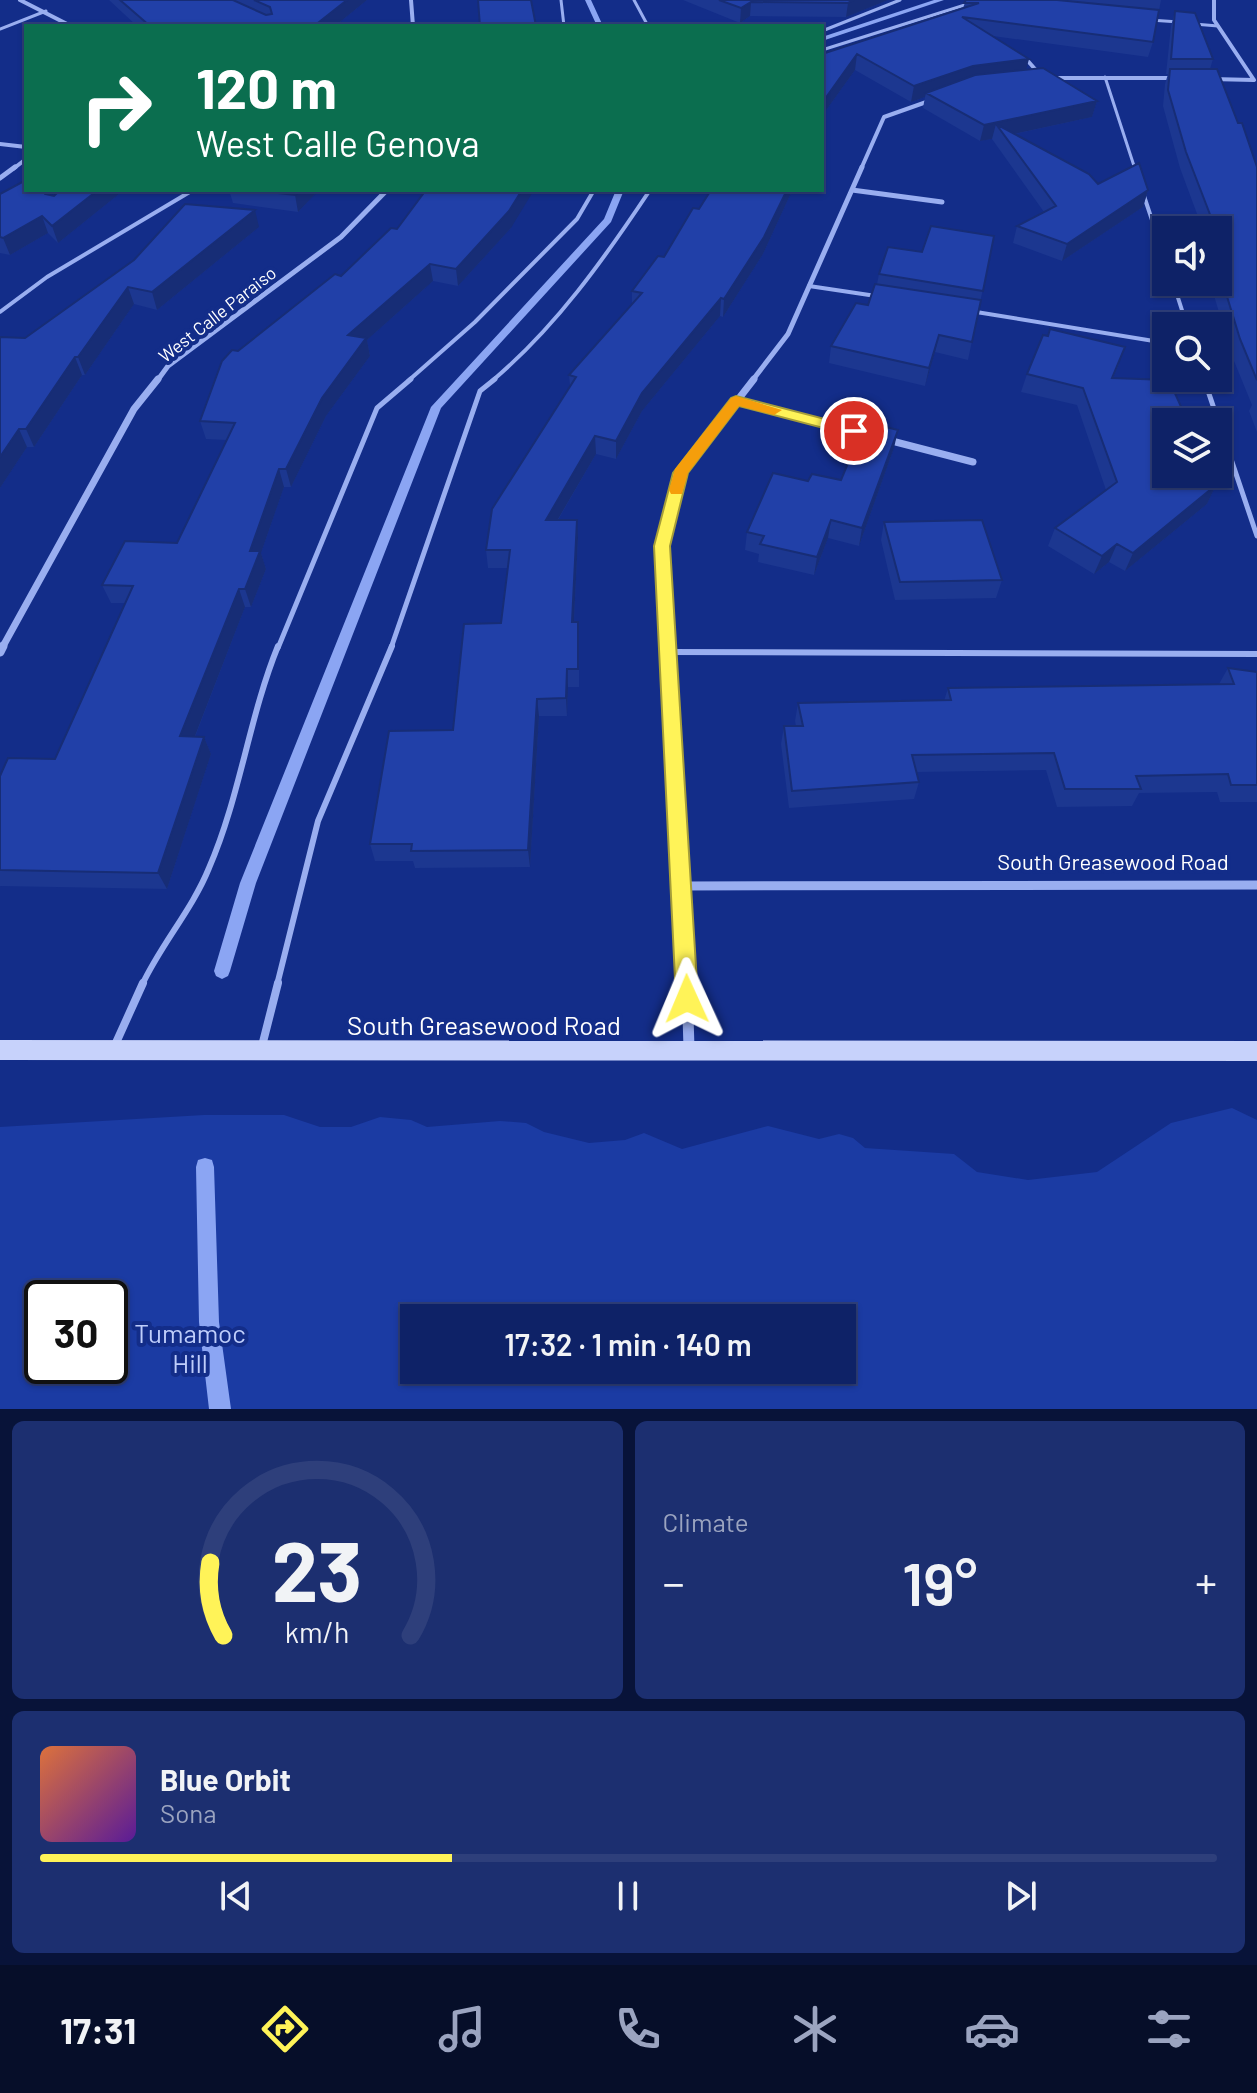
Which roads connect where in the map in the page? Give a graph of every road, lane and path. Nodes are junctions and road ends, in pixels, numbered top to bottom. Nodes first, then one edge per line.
1 (20, 0) edge
2 (411, 0) edge
3 (561, 0) edge
4 (634, 0) edge
5 (900, 0) edge
6 (1214, 0) edge
7 (973, 2) edge
8 (46, 11) junction
9 (1142, 19) edge
10 (68, 24) edge
11 (413, 24) edge
12 (564, 24) edge
13 (647, 24) edge
14 (1218, 26) junction
15 (0, 29) edge
16 (824, 30) edge
17 (824, 49) edge
18 (1027, 60) edge
19 (1105, 77) junction
20 (1031, 78) edge
21 (1042, 78) junction
22 (1179, 78) edge
23 (1194, 78) edge
24 (1255, 82) edge
25 (942, 96) edge
26 (0, 144) edge
27 (24, 147) edge
28 (24, 160) edge
29 (1138, 177) edge
30 (0, 178) edge
31 (852, 190) junction
32 (1142, 191) edge
33 (190, 192) edge
34 (385, 192) edge
35 (593, 192) edge
36 (649, 192) edge
37 (942, 202) dead end
38 (1152, 221) edge
39 (809, 286) junction
40 (886, 298) edge
41 (964, 310) edge
42 (0, 312) edge
43 (1152, 341) edge
44 (1209, 392) edge
45 (736, 401) junction
46 (973, 462) dead end
47 (1257, 536) edge
48 (0, 652) edge
49 (668, 652) junction
50 (1257, 654) edge
51 (1257, 885) edge
52 (682, 886) junction
53 (0, 1050) edge
54 (689, 1050) junction
55 (112, 1051) junction
56 (261, 1051) junction
57 (1257, 1051) edge

1 - 8 street
2 - 11 street
3 - 12 lane
4 - 13 lane
5 - 16 lane
6 - 14 street
7 - 17 lane
8 - 10 street
8 - 15 lane
9 - 14 lane
14 - 24 street
18 - 21 street
19 - 21 street
19 - 22 street
19 - 29 lane
20 - 21 street
23 - 24 street
25 - 31 street
26 - 27 street
28 - 30 street
31 - 37 street
31 - 39 street
32 - 38 lane
33 - 42 lane
34 - 48 street, West Calle Paraiso
35 - 55 lane
36 - 56 lane
39 - 40 lane
39 - 45 street
41 - 43 lane
44 - 47 lane
45 - 46 street
45 - 49 street
49 - 50 lane
49 - 52 street
51 - 52 street, South Greasewood Road
52 - 54 street
53 - 55 main road, South Greasewood Road
54 - 56 main road, South Greasewood Road
54 - 57 main road, South Greasewood Road
55 - 56 main road, South Greasewood Road

